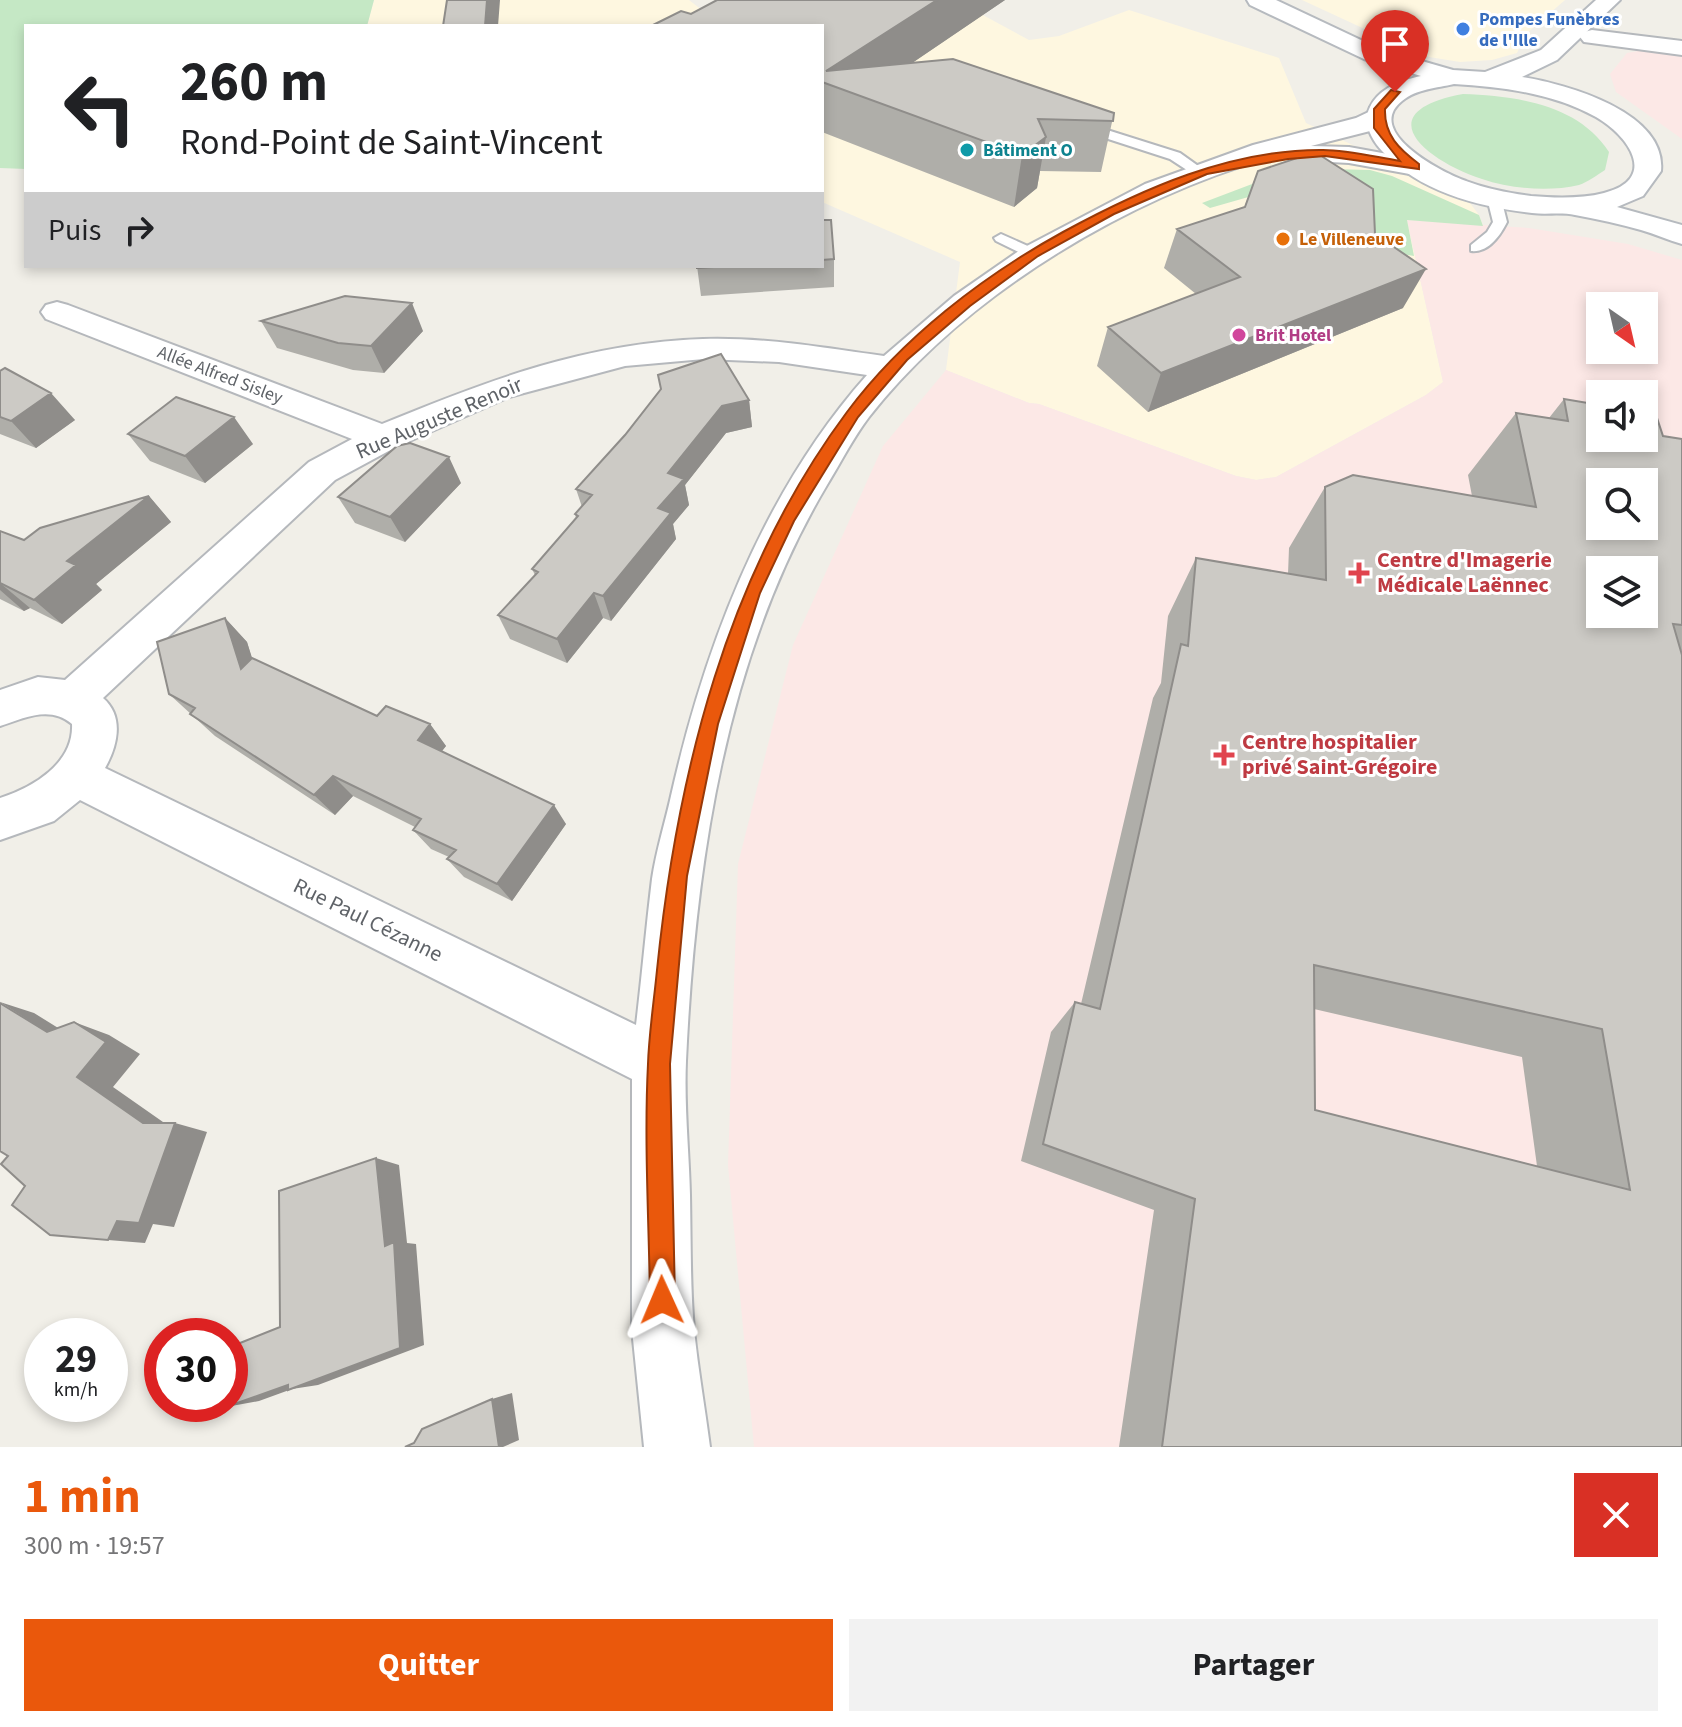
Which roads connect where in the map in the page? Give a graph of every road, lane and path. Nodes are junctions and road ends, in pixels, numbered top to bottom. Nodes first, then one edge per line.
1 (1609, 0) edge
2 (1631, 0) edge
3 (1250, 4) edge
4 (1592, 37) junction
5 (1682, 48) edge
6 (1454, 77) junction
7 (1490, 78) junction
8 (1375, 96) junction
9 (1600, 110) junction
10 (1104, 133) edge
11 (1415, 167) junction
12 (1203, 172) junction
13 (1646, 177) junction
14 (1672, 195) dead end
15 (1494, 198) junction
16 (1575, 206) junction
17 (1682, 235) edge
18 (1476, 248) dead end
19 (57, 312) dead end
20 (893, 368) junction
21 (383, 438) junction
22 (73, 699) junction
23 (0, 708) edge
24 (76, 776) junction
25 (0, 819) edge
26 (659, 1064) junction
27 (677, 1447) edge

1 - 7 street
2 - 4 street
3 - 6 street
3 - 8 street
4 - 5 street
4 - 9 street
6 - 7 street
6 - 8 street
7 - 9 street
8 - 11 street
8 - 12 street
9 - 13 street
10 - 12 lane
11 - 12 street
11 - 15 street
12 - 20 street
13 - 14 street
13 - 16 street
15 - 16 street
15 - 18 lane
16 - 17 street
19 - 21 street, Allée Alfred Sisley
20 - 21 street, Rue Auguste Renoir
20 - 26 street
21 - 22 street, Rue Auguste Renoir
22 - 23 street
22 - 24 street
24 - 25 street
24 - 26 street, Rue Paul Cézanne
26 - 27 street

